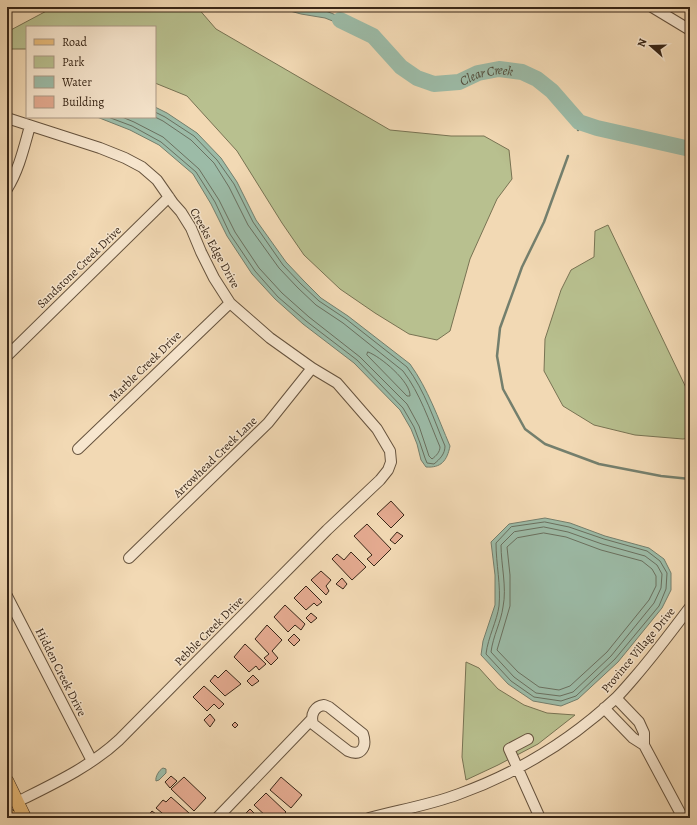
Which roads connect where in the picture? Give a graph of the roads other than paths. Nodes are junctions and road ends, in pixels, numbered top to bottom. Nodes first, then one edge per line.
1 (652, 7) edge
2 (690, 30) edge
3 (7, 118) edge
4 (30, 126) junction
5 (7, 189) edge
6 (169, 197) junction
7 (230, 303) junction
8 (7, 356) edge
9 (312, 368) junction
10 (78, 449) dead end
11 (390, 451) joint
12 (129, 558) dead end
13 (7, 596) edge
14 (690, 607) edge
15 (616, 698) junction
16 (604, 708) junction
17 (312, 719) junction
18 (528, 740) dead end
19 (644, 745) junction
20 (92, 761) junction
21 (518, 768) junction
22 (7, 781) edge
23 (18, 802) junction
24 (7, 814) edge
25 (12, 818) edge
26 (25, 818) edge
27 (217, 818) edge
28 (369, 818) edge
29 (540, 818) edge
30 (683, 818) edge

1 - 2 street
3 - 4 street, Creeks Edge Drive
4 - 5 street
4 - 6 street, Creeks Edge Drive
6 - 7 street, Creeks Edge Drive
6 - 8 street, Sandstone Creek Drive
7 - 9 street, Creeks Edge Drive
7 - 10 street, Marble Creek Drive
9 - 11 street, Creeks Edge Drive
9 - 12 street, Arrowhead Creek Lane
11 - 20 street, Pebble Creek Drive
13 - 20 street, Hidden Creek Drive
14 - 15 street, Province Village Drive
15 - 16 street, Province Village Drive
15 - 19 street
16 - 19 street
16 - 21 street, Province Village Drive
17 - 17 street
17 - 27 street
18 - 21 street
19 - 30 street
20 - 23 street, Pebble Creek Drive
21 - 28 street, Province Village Drive
21 - 29 street
22 - 23 main road
23 - 26 main road
24 - 25 main road

